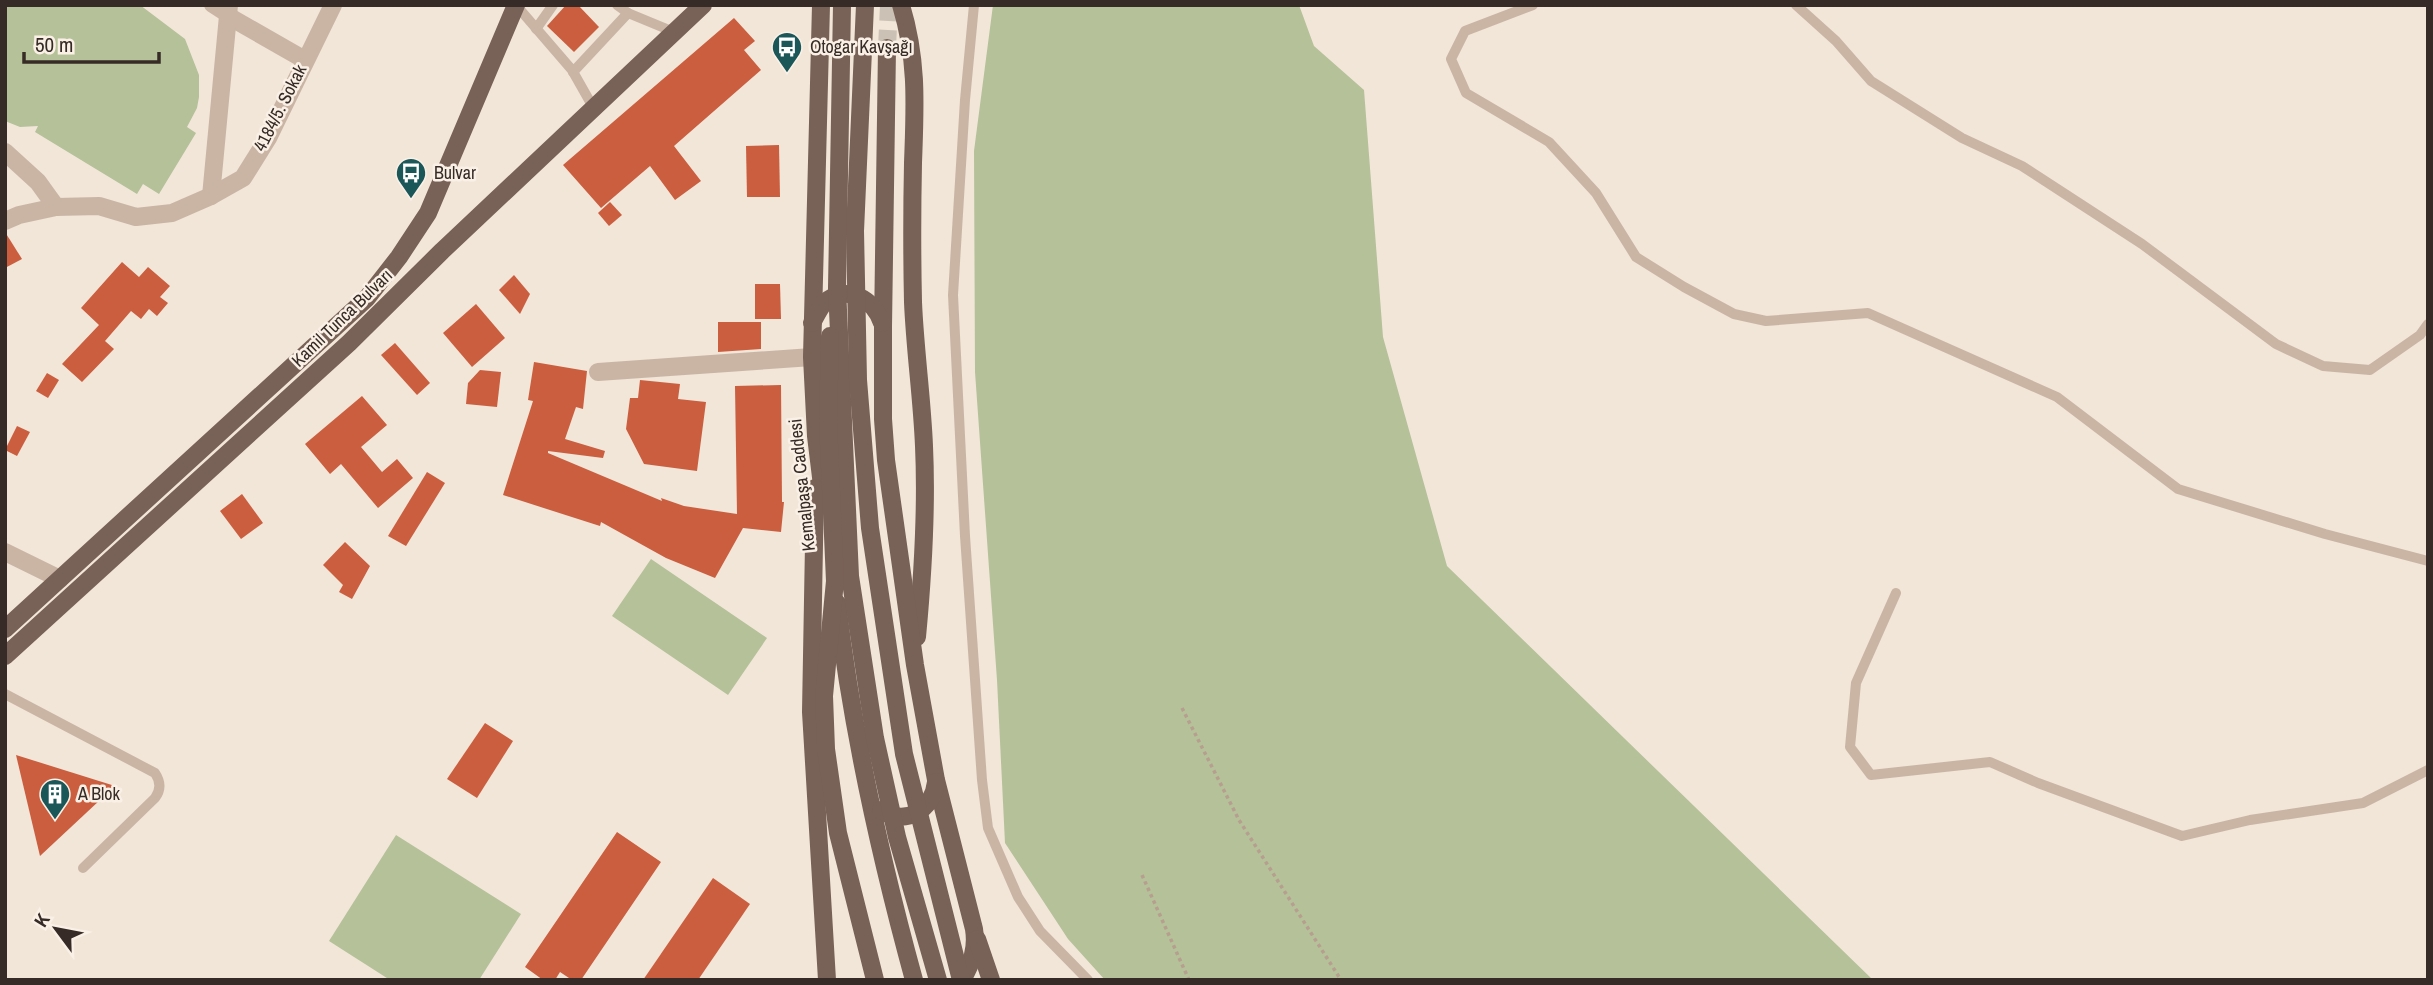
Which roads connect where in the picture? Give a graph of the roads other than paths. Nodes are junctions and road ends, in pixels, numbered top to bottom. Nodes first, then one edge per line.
1 (211, 5) edge
2 (333, 5) edge
3 (516, 5) edge
4 (553, 5) edge
5 (617, 5) edge
6 (703, 5) edge
7 (821, 5) edge
8 (842, 5) edge
9 (864, 5) edge
10 (901, 5) edge
11 (974, 5) edge
12 (1534, 5) edge
13 (1796, 5) edge
14 (229, 10) edge
15 (628, 13) junction
16 (536, 29) junction
17 (674, 32) junction
18 (887, 48) tunnel mouth
19 (305, 60) junction
20 (573, 72) junction
21 (593, 107) junction
22 (5, 152) edge
23 (211, 196) junction
24 (55, 208) junction
25 (5, 221) edge
26 (837, 288) junction
27 (812, 323) junction
28 (2428, 324) edge
29 (883, 327) junction
30 (812, 357) junction
31 (598, 372) dead end
32 (817, 436) junction
33 (5, 552) edge
34 (2428, 561) edge
35 (60, 579) junction
36 (835, 588) junction
37 (1896, 593) dead end
38 (5, 629) edge
39 (5, 656) edge
40 (915, 665) junction
41 (5, 694) edge
42 (2428, 771) edge
43 (936, 780) junction
44 (867, 786) junction
45 (83, 867) dead end
46 (974, 929) junction
47 (906, 954) junction
48 (827, 980) edge
49 (875, 980) edge
50 (908, 980) edge
51 (914, 980) edge
52 (938, 980) edge
53 (961, 980) edge
54 (990, 980) edge
55 (1088, 980) edge

1 - 14 street
2 - 19 street, 4184/5. Sokak
3 - 16 lane
3 - 35 main road, Kamil Tunca Bulvarı
4 - 16 lane
5 - 15 lane
6 - 17 main road, Kamil Tunca Bulvarı
7 - 27 main road, Kemalpaşa Caddesi
8 - 26 main road, bridge
9 - 53 main road, bridge
10 - 40 main road
11 - 55 lane
12 - 34 lane
13 - 28 lane
14 - 19 street
14 - 23 street
15 - 17 lane
15 - 20 lane
16 - 20 lane
17 - 21 main road, Kamil Tunca Bulvarı
18 - 29 main road
19 - 23 street, 4184/5. Sokak
20 - 21 lane
21 - 39 main road, Kamil Tunca Bulvarı
22 - 24 street
23 - 24 street, 4184/5. Sokak
24 - 25 street, 4184/5. Sokak
26 - 36 main road, bridge
26 - 52 main road, bridge
27 - 29 main road
27 - 30 main road, Kemalpaşa Caddesi
29 - 40 main road
30 - 31 street
30 - 32 main road, Kemalpaşa Caddesi
32 - 36 main road, Kemalpaşa Caddesi
32 - 48 main road
33 - 35 street
35 - 38 main road, Kamil Tunca Bulvarı
36 - 44 main road, Kemalpaşa Caddesi
36 - 49 main road, bridge
37 - 42 lane
40 - 43 main road
41 - 45 lane
43 - 44 main road
43 - 46 main road
44 - 47 main road, Kemalpaşa Caddesi
46 - 53 main road
46 - 54 main road
47 - 50 main road
47 - 51 main road

